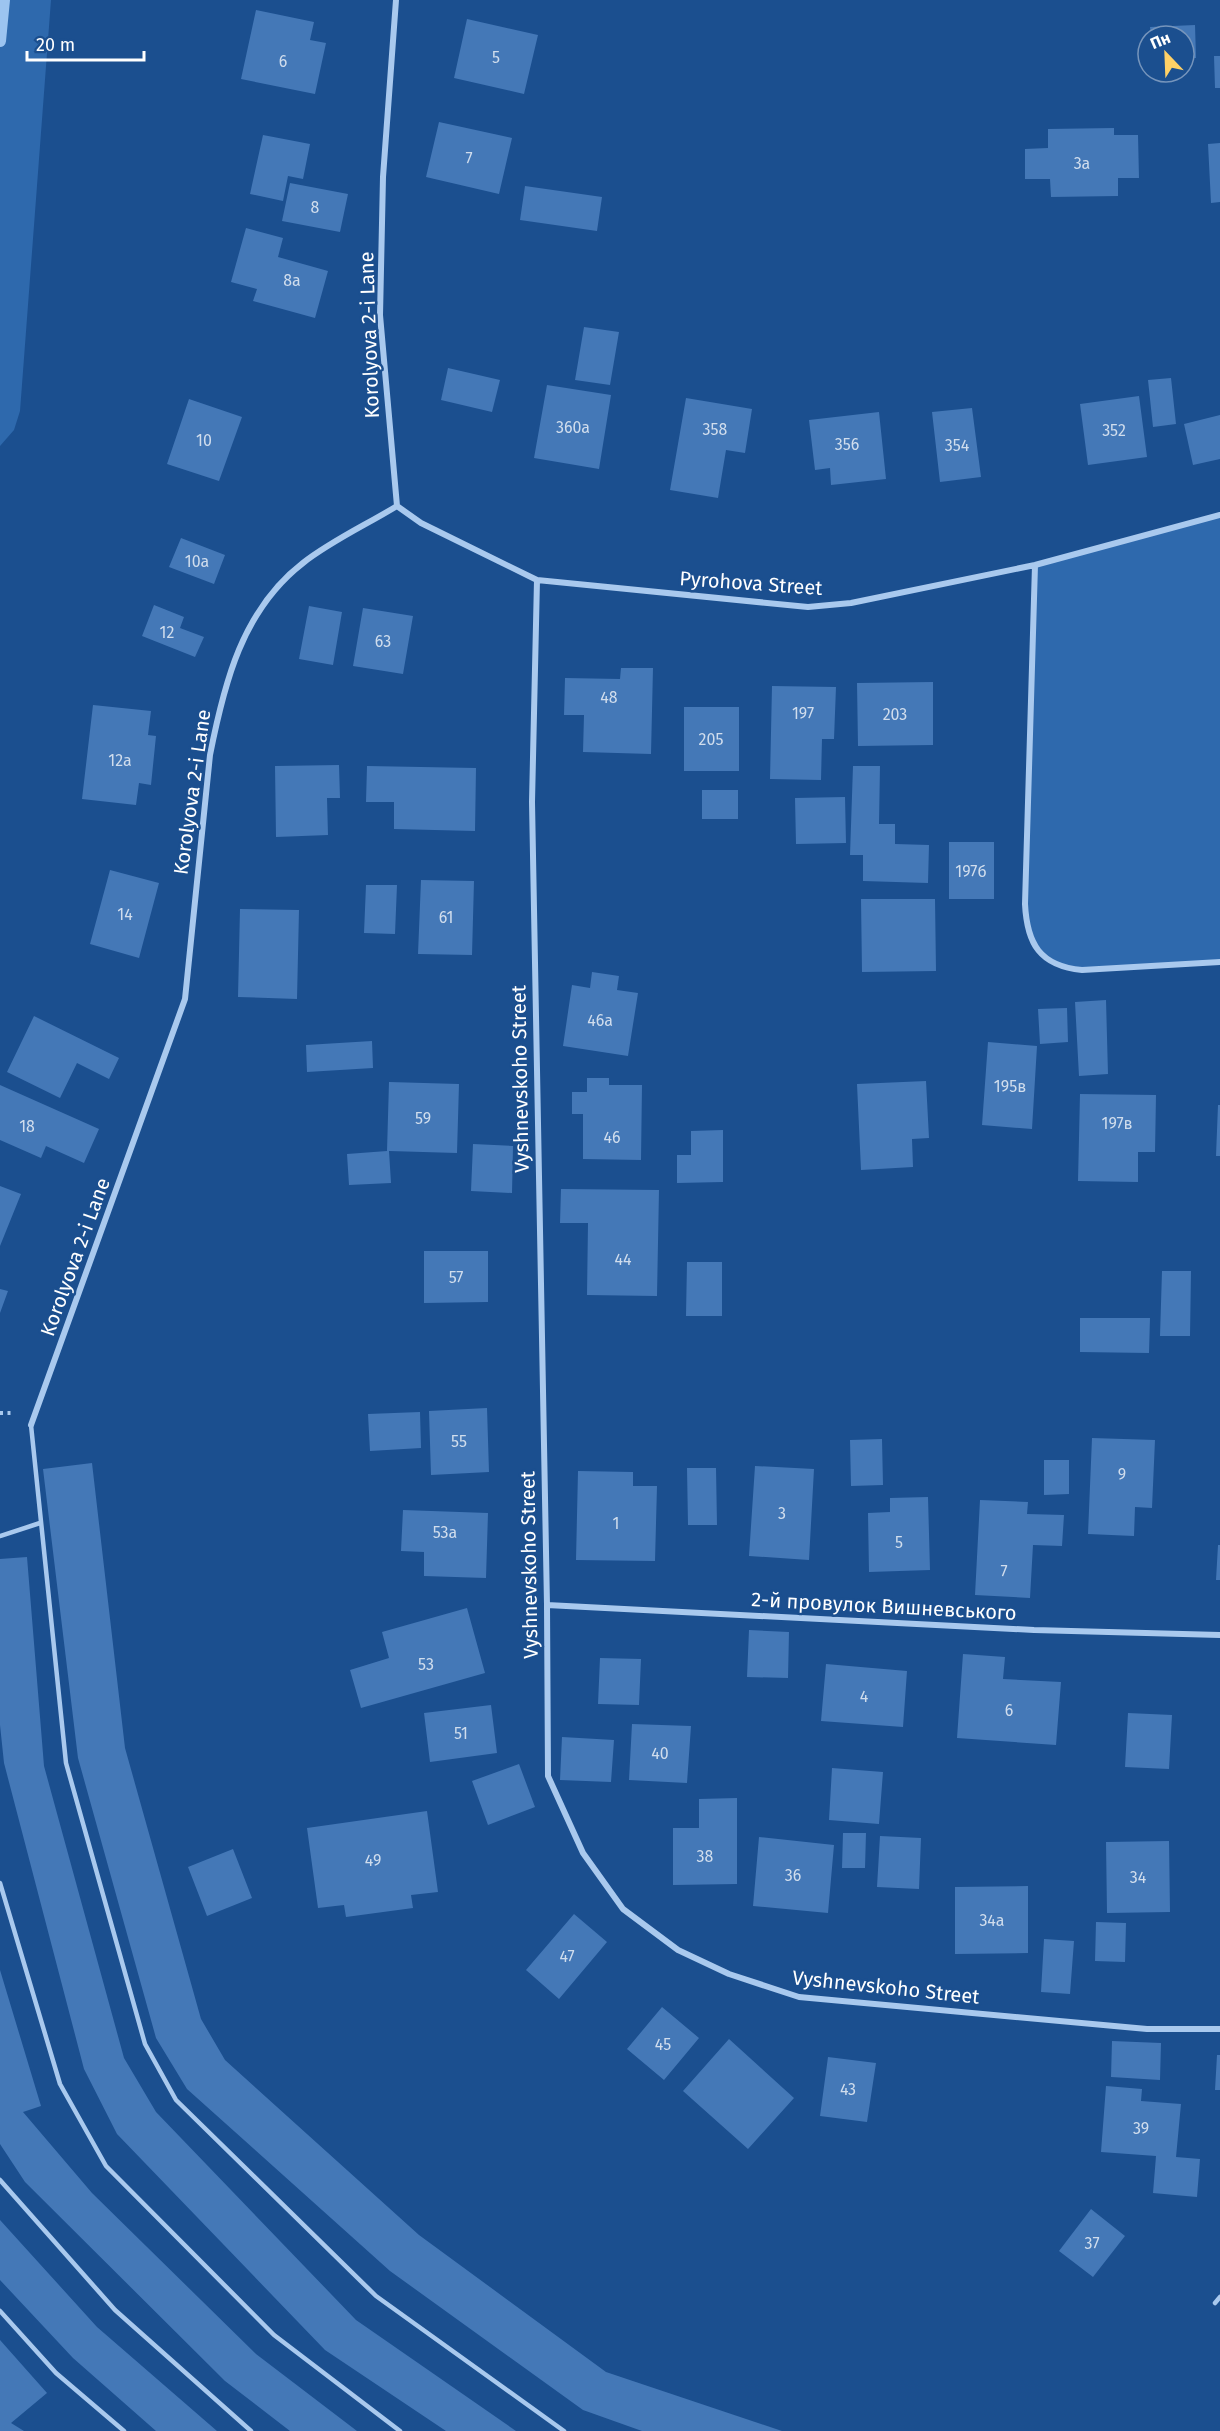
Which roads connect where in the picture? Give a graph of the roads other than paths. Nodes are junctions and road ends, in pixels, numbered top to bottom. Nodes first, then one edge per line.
1 (396, 0) edge
2 (396, 506) junction
3 (1220, 515) edge
4 (1035, 565) junction
5 (537, 580) junction
6 (1220, 962) edge
7 (31, 1425) joint
8 (40, 1523) junction
9 (0, 1536) edge
10 (547, 1605) junction
11 (1220, 1635) edge
12 (0, 1883) edge
13 (1220, 2029) edge
14 (0, 2180) edge
15 (1220, 2297) edge
16 (1215, 2303) dead end
17 (0, 2311) edge
18 (124, 2431) edge
19 (251, 2431) edge
20 (400, 2431) edge
21 (564, 2431) edge

1 - 2 street, Korolyova 2-i Lane
2 - 5 street, Pyrohova Street
2 - 7 street, Korolyova 2-i Lane
3 - 4 street, Pyrohova Street
4 - 5 street, Pyrohova Street
4 - 6 street
5 - 10 street, Vyshnevskoho Street
7 - 8 lane
8 - 9 lane
8 - 21 lane
10 - 11 street, 2-й провулок Вишневського
10 - 13 street, Vyshnevskoho Street
12 - 20 lane
14 - 19 lane
15 - 16 lane
17 - 18 lane

